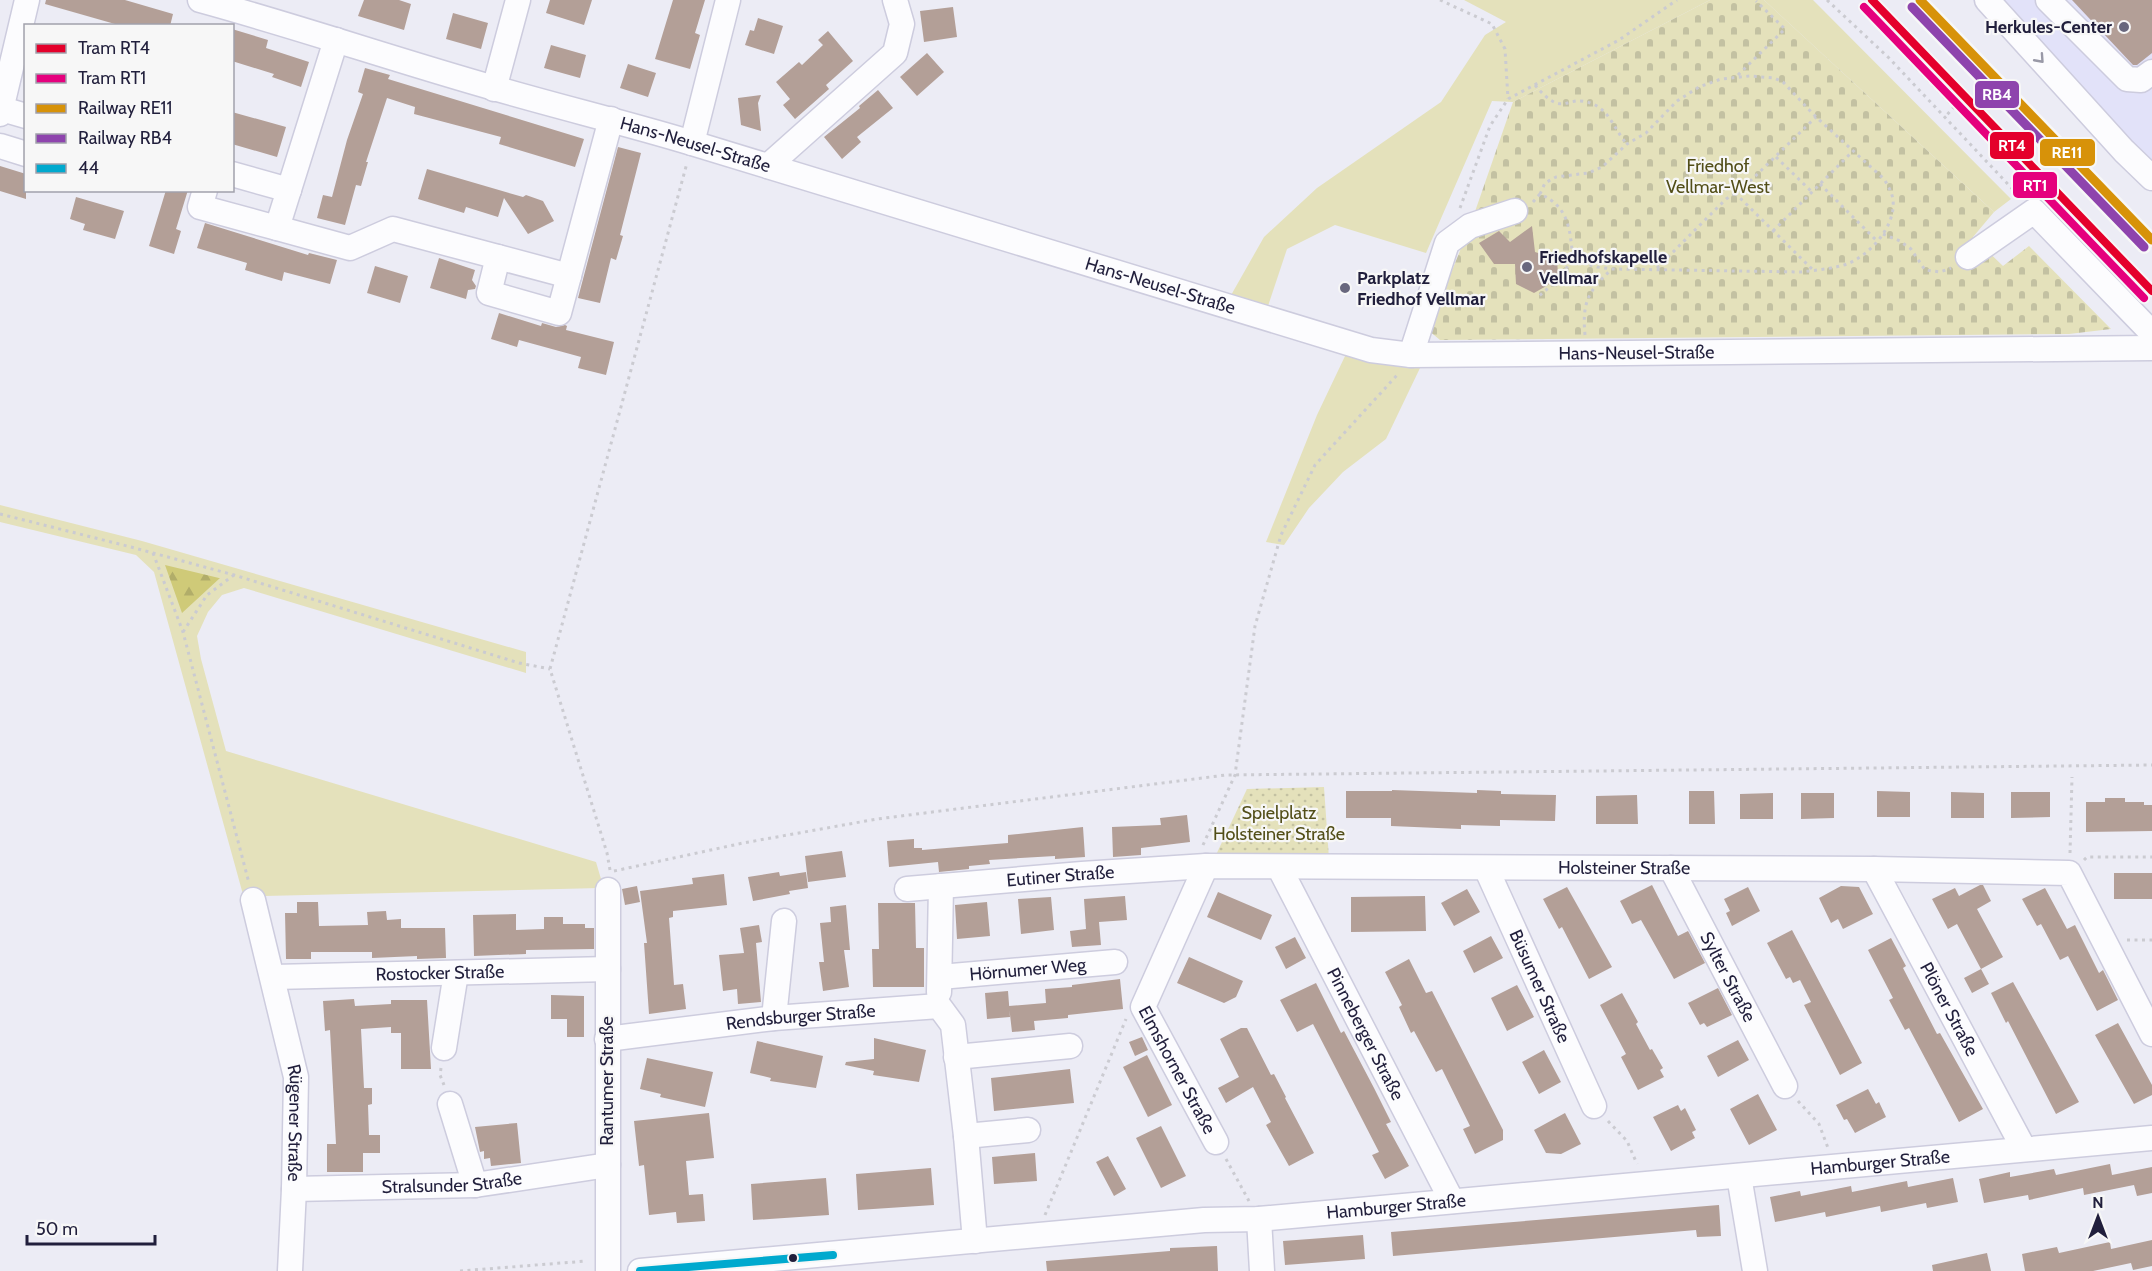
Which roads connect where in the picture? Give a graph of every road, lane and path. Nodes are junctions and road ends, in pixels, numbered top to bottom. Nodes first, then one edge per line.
1 (27, 0) edge
2 (201, 0) edge
3 (518, 0) edge
4 (728, 0) edge
5 (895, 0) edge
6 (1440, 0) edge
7 (1677, 0) edge
8 (1827, 0) edge
9 (1987, 0) edge
10 (2048, 0) edge
11 (1756, 1) edge
12 (268, 9) edge
13 (336, 40) junction
14 (1909, 53) dead end
15 (2152, 72) edge
16 (1737, 77) junction
17 (1535, 85) junction
18 (494, 88) junction
19 (1508, 99) junction
20 (1, 112) edge
21 (24, 116) edge
22 (1816, 117) junction
23 (1945, 117) junction
24 (611, 119) junction
25 (692, 143) junction
26 (1627, 144) junction
27 (0, 146) edge
28 (1853, 151) junction
29 (24, 153) edge
30 (1776, 157) junction
31 (768, 166) junction
32 (2148, 168) edge
33 (234, 175) edge
34 (1820, 184) junction
35 (289, 190) junction
36 (205, 192) edge
37 (1812, 192) junction
38 (1735, 193) junction
39 (1540, 194) junction
40 (1459, 211) dead end
41 (1515, 211) joint
42 (2034, 211) junction
43 (277, 228) junction
44 (1773, 231) junction
45 (1883, 234) junction
46 (1877, 241) junction
47 (498, 257) junction
48 (1968, 257) joint
49 (1573, 260) junction
50 (1657, 268) junction
51 (1612, 269) junction
52 (1813, 270) junction
53 (569, 276) junction
54 (1538, 297) dead end
55 (2152, 333) edge
56 (2152, 348) edge
57 (1586, 353) junction
58 (1412, 355) junction
59 (0, 514) edge
60 (153, 553) junction
61 (234, 575) junction
62 (183, 632) junction
63 (550, 669) junction
64 (2152, 765) edge
65 (1235, 775) junction
66 (2072, 777) dead end
67 (2152, 857) edge
68 (1193, 867) junction
69 (1279, 867) junction
70 (1486, 868) junction
71 (1671, 868) junction
72 (1874, 869) junction
73 (2069, 873) junction
74 (609, 881) junction
75 (941, 886) junction
76 (907, 889) dead end
77 (254, 900) joint
78 (784, 921) dead end
79 (1115, 962) dead end
80 (608, 969) junction
81 (456, 973) junction
82 (940, 977) junction
83 (274, 978) junction
84 (939, 1006) junction
85 (774, 1018) junction
86 (1126, 1018) dead end
87 (2152, 1034) edge
88 (607, 1039) junction
89 (1070, 1046) dead end
90 (444, 1048) joint
91 (956, 1057) junction
92 (1785, 1086) joint
93 (450, 1104) joint
94 (1594, 1106) joint
95 (1028, 1130) dead end
96 (966, 1136) junction
97 (2152, 1138) edge
98 (1216, 1142) joint
99 (2024, 1149) junction
100 (608, 1165) junction
101 (1837, 1167) junction
102 (1739, 1176) junction
103 (1646, 1183) junction
104 (475, 1185) junction
105 (294, 1190) junction
106 (1452, 1200) junction
107 (1259, 1219) junction
108 (1036, 1236) junction
109 (975, 1240) junction
110 (833, 1263) edge
111 (290, 1271) edge
112 (608, 1271) edge
113 (640, 1271) edge
114 (1262, 1271) edge
115 (1755, 1271) edge

1 - 20 street
2 - 12 street, Hans-Neusel-Straße
3 - 18 street
4 - 25 street
5 - 31 street
6 - 19 path
7 - 17 path
8 - 23 path
9 -> 32 street
10 - 15 street
11 - 16 path
12 - 13 street, Hans-Neusel-Straße
13 - 18 street, Hans-Neusel-Straße
13 - 35 street
14 - 23 path
16 - 22 path
16 - 26 path
17 - 19 path
17 - 26 path
18 - 24 street, Hans-Neusel-Straße
19 - 40 path
20 - 21 street
22 - 28 path
22 - 30 path
23 - 42 path
24 - 25 street, Hans-Neusel-Straße
24 - 53 street
25 - 31 street, Hans-Neusel-Straße
25 - 63 path
26 - 39 path
27 - 29 street
28 - 34 path
28 - 45 path
30 - 37 path
30 - 38 path
31 - 58 street, Hans-Neusel-Straße
33 - 35 street
34 - 37 path
34 - 46 path
35 - 43 street
36 - 43 street
37 - 44 path
38 - 44 path
38 - 50 path
39 - 41 path
39 - 49 path
41 - 58 street
42 - 48 street
42 - 55 street
43 - 47 street
44 - 52 path
45 - 46 path
45 - 48 path
46 - 52 path
47 - 53 street
47 - 53 street
49 - 51 path
49 - 54 path
50 - 51 path
50 - 52 path
51 - 57 path
56 - 57 street, Hans-Neusel-Straße
57 - 58 street, Hans-Neusel-Straße
58 - 65 path
59 - 60 path
60 - 61 path
60 - 62 path
61 - 62 path
61 - 63 path
62 - 77 path
63 - 74 path
64 - 65 path
65 - 68 path
65 - 74 path
66 - 73 path
67 - 73 path
68 - 69 street, Holsteiner Straße
68 - 75 street, Eutiner Straße
68 - 98 street, Elmshorner Straße
69 - 70 street, Holsteiner Straße
69 - 106 street, Pinneberger Straße
70 - 71 street, Holsteiner Straße
70 - 94 street, Büsumer Straße
71 - 72 street, Holsteiner Straße
71 - 92 street, Sylter Straße
72 - 73 street, Holsteiner Straße
72 - 99 street, Plöner Straße
73 - 87 street
74 - 80 street, Rantumer Straße
75 - 76 street, Eutiner Straße
75 - 82 street
77 - 83 street, Rügener Straße
78 - 85 street
79 - 82 street, Hörnumer Weg
80 - 81 street, Rostocker Straße
80 - 88 street, Rantumer Straße
81 - 83 street, Rostocker Straße
81 - 90 street
82 - 84 street
83 - 105 street, Rügener Straße
84 - 85 street, Rendsburger Straße
84 - 91 street
85 - 88 street, Rendsburger Straße
86 - 108 path
88 - 100 street, Rantumer Straße
89 - 91 street
90 - 93 path
91 - 96 street
92 - 101 path
93 - 104 street
94 - 103 path
95 - 96 street
96 - 109 street
97 - 99 street, Hamburger Straße
98 - 107 path
99 - 101 street, Hamburger Straße
100 - 104 street, Stralsunder Straße
100 - 112 street, Rantumer Straße
101 - 102 street, Hamburger Straße
102 - 103 street, Hamburger Straße
102 - 115 street
103 - 106 street, Hamburger Straße
104 - 105 street, Stralsunder Straße
105 - 111 street, Rügener Straße
106 - 107 street, Hamburger Straße
107 - 108 street, Hamburger Straße
107 - 114 street
108 - 109 street, Hamburger Straße
109 - 110 street, Hamburger Straße
110 - 113 street, Hamburger Straße

